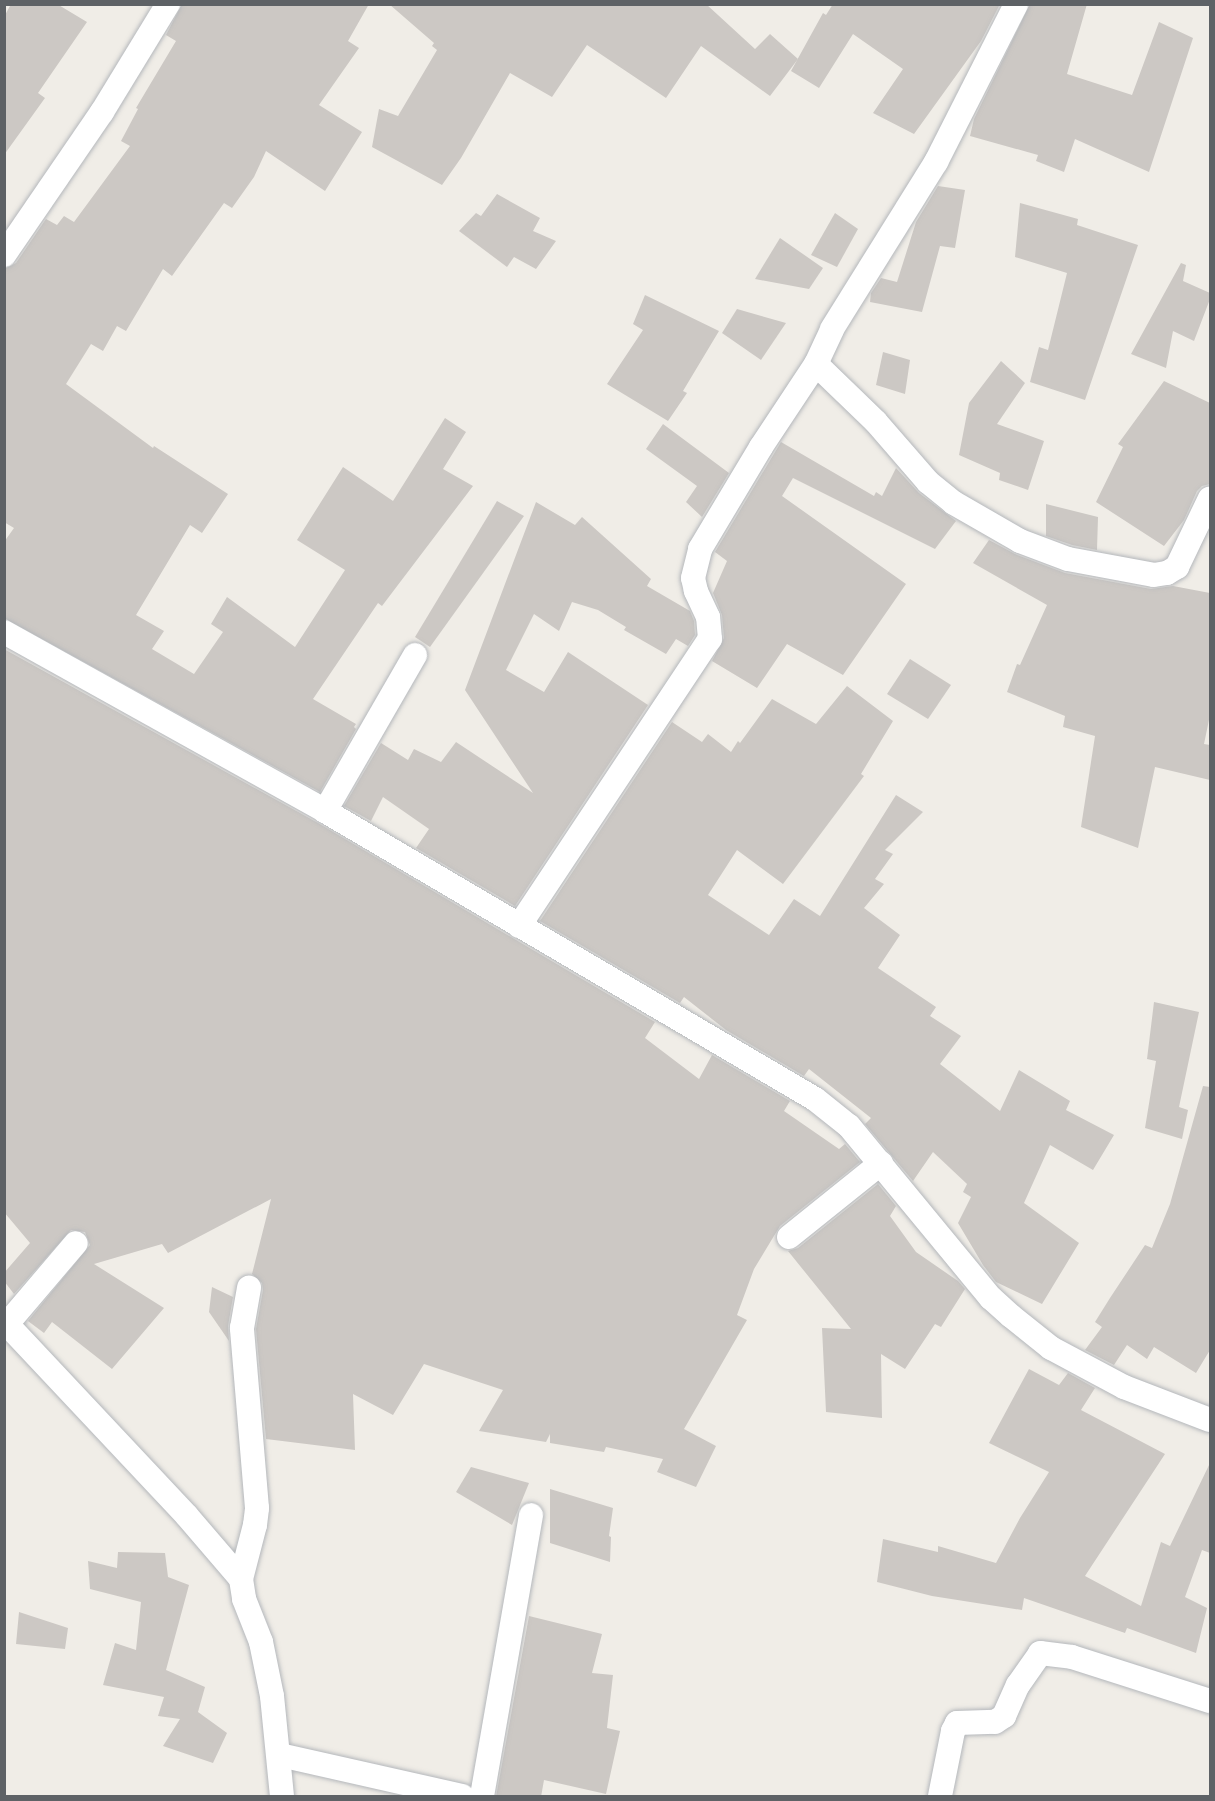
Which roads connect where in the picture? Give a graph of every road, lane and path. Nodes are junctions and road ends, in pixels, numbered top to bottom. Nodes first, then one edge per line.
1 (168, 4) edge
2 (1016, 4) edge
3 (4, 255) edge
4 (816, 364) junction
5 (1210, 498) edge
6 (4, 632) edge
7 (415, 655) dead end
8 (325, 811) junction
9 (519, 926) junction
10 (880, 1163) junction
11 (789, 1237) dead end
12 (76, 1243) dead end
13 (249, 1288) dead end
14 (6, 1322) edge
15 (1210, 1420) edge
16 (531, 1515) dead end
17 (241, 1579) junction
18 (1210, 1701) edge
19 (280, 1755) junction
20 (282, 1797) edge
21 (462, 1797) edge
22 (482, 1797) edge
23 (940, 1797) edge

1 - 3 street
2 - 4 street
4 - 5 street
4 - 9 street
6 - 8 street
7 - 8 street
8 - 9 street
9 - 10 street
10 - 11 street
10 - 15 street
12 - 14 street
13 - 17 street
14 - 17 street
16 - 22 street
17 - 19 street
18 - 23 street
19 - 20 street
19 - 21 street

